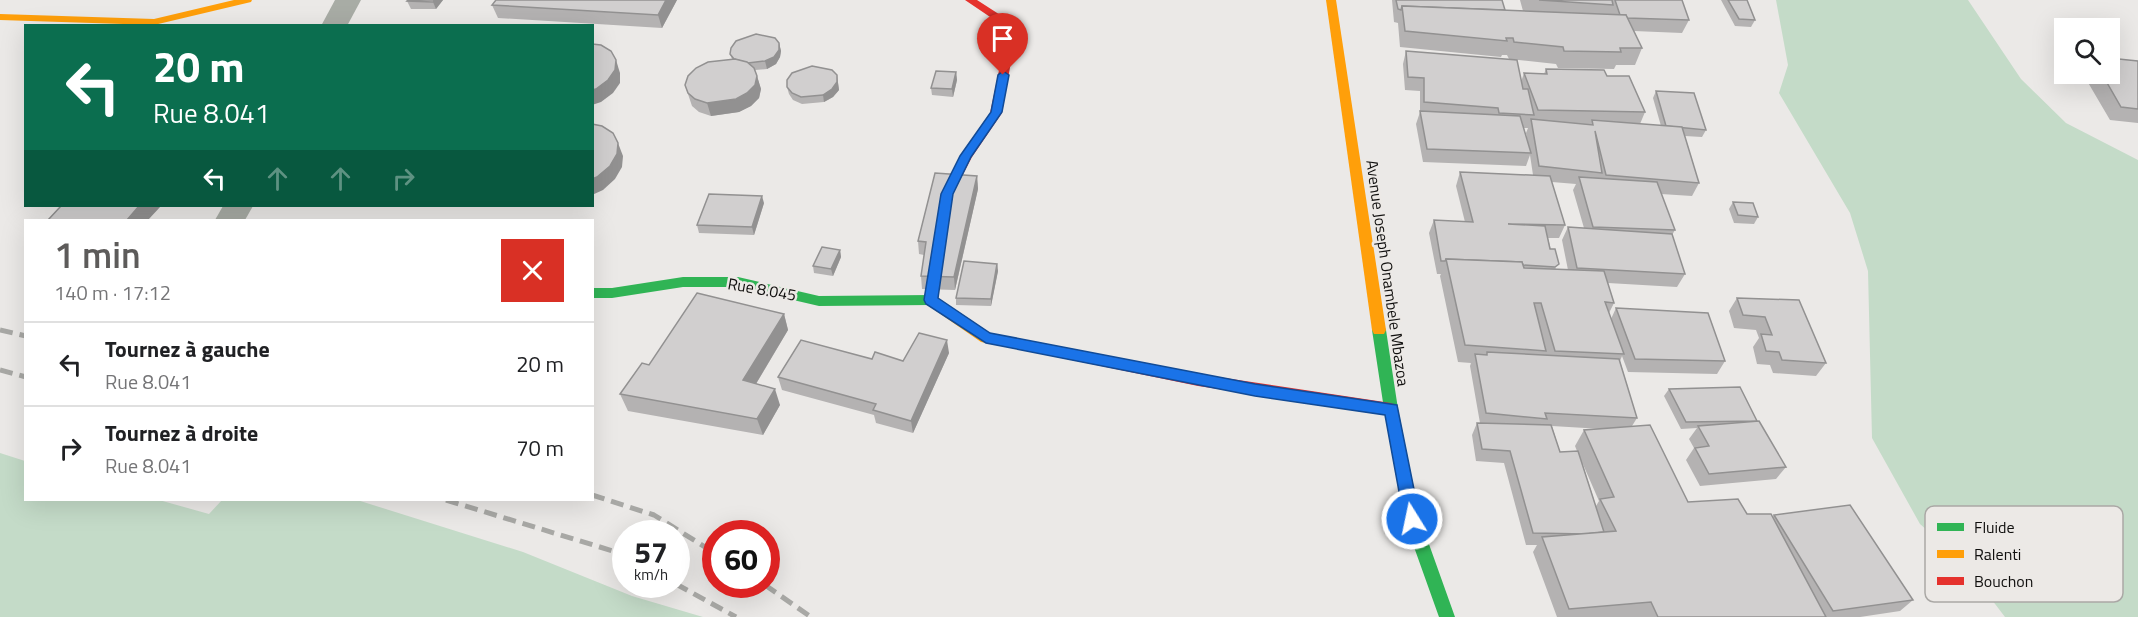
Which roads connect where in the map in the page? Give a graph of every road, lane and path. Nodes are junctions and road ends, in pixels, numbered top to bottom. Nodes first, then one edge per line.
1 (247, 0) edge
2 (348, 0) edge
3 (970, 0) edge
4 (1331, 0) edge
5 (0, 17) edge
6 (335, 24) edge
7 (594, 293) edge
8 (931, 300) junction
9 (1391, 410) junction
10 (1447, 617) edge

1 - 5 street
2 - 6 street
3 - 8 street
4 - 9 street, Avenue Joseph Onambele Mbazoa
7 - 8 street, Rue 8.045
8 - 9 street
9 - 10 street, Avenue Joseph Onambele Mbazoa

